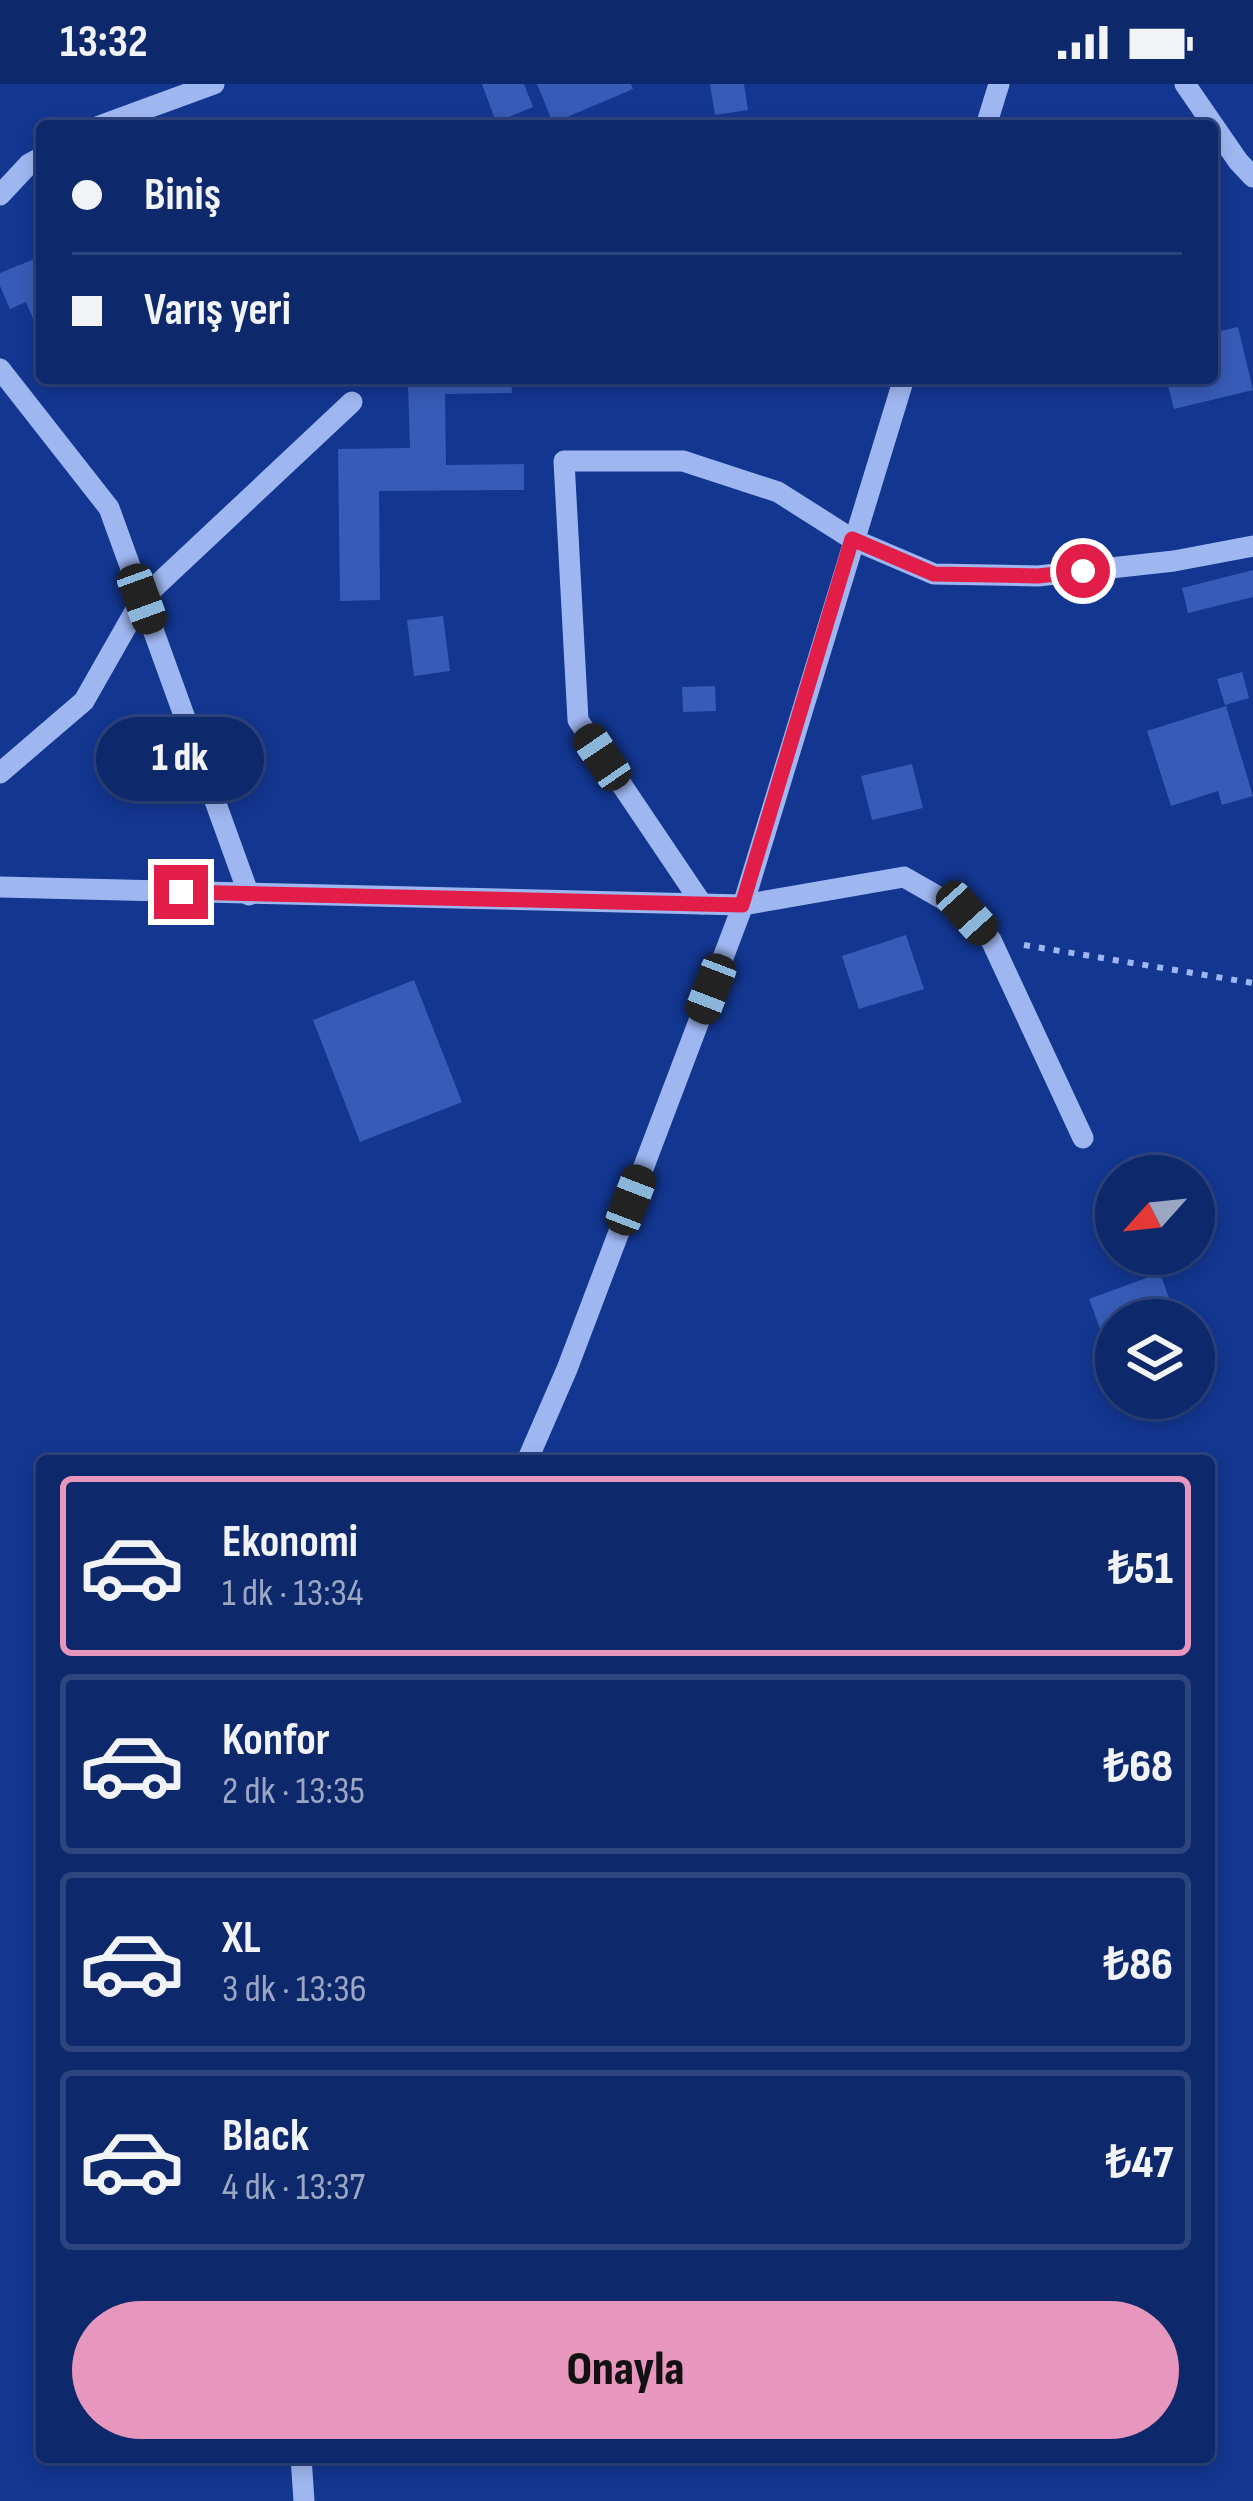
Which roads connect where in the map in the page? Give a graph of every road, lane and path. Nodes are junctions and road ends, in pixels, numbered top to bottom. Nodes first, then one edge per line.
1 (214, 84) edge
2 (999, 84) edge
3 (1185, 84) edge
4 (115, 120) edge
5 (988, 120) edge
6 (1211, 120) edge
7 (1218, 129) edge
8 (36, 160) edge
9 (1253, 177) edge
10 (0, 195) edge
11 (0, 369) edge
12 (902, 384) edge
13 (352, 403) dead end
14 (852, 539) junction
15 (1253, 546) edge
16 (142, 599) junction
17 (0, 773) edge
18 (0, 887) edge
19 (249, 895) junction
20 (702, 904) junction
21 (742, 905) junction
22 (991, 940) junction
23 (1253, 983) edge
24 (1083, 1138) dead end
25 (530, 1455) edge
26 (301, 2463) edge
27 (304, 2501) edge

1 - 4 street
2 - 5 street
3 - 6 street
7 - 9 street
8 - 10 street
11 - 16 street
12 - 14 street
13 - 16 street
14 - 15 street
14 - 20 street
14 - 21 street
16 - 17 street
16 - 19 street
18 - 19 street
19 - 20 street
20 - 21 street
21 - 22 street
21 - 25 street
22 - 23 path
22 - 24 street
26 - 27 street

